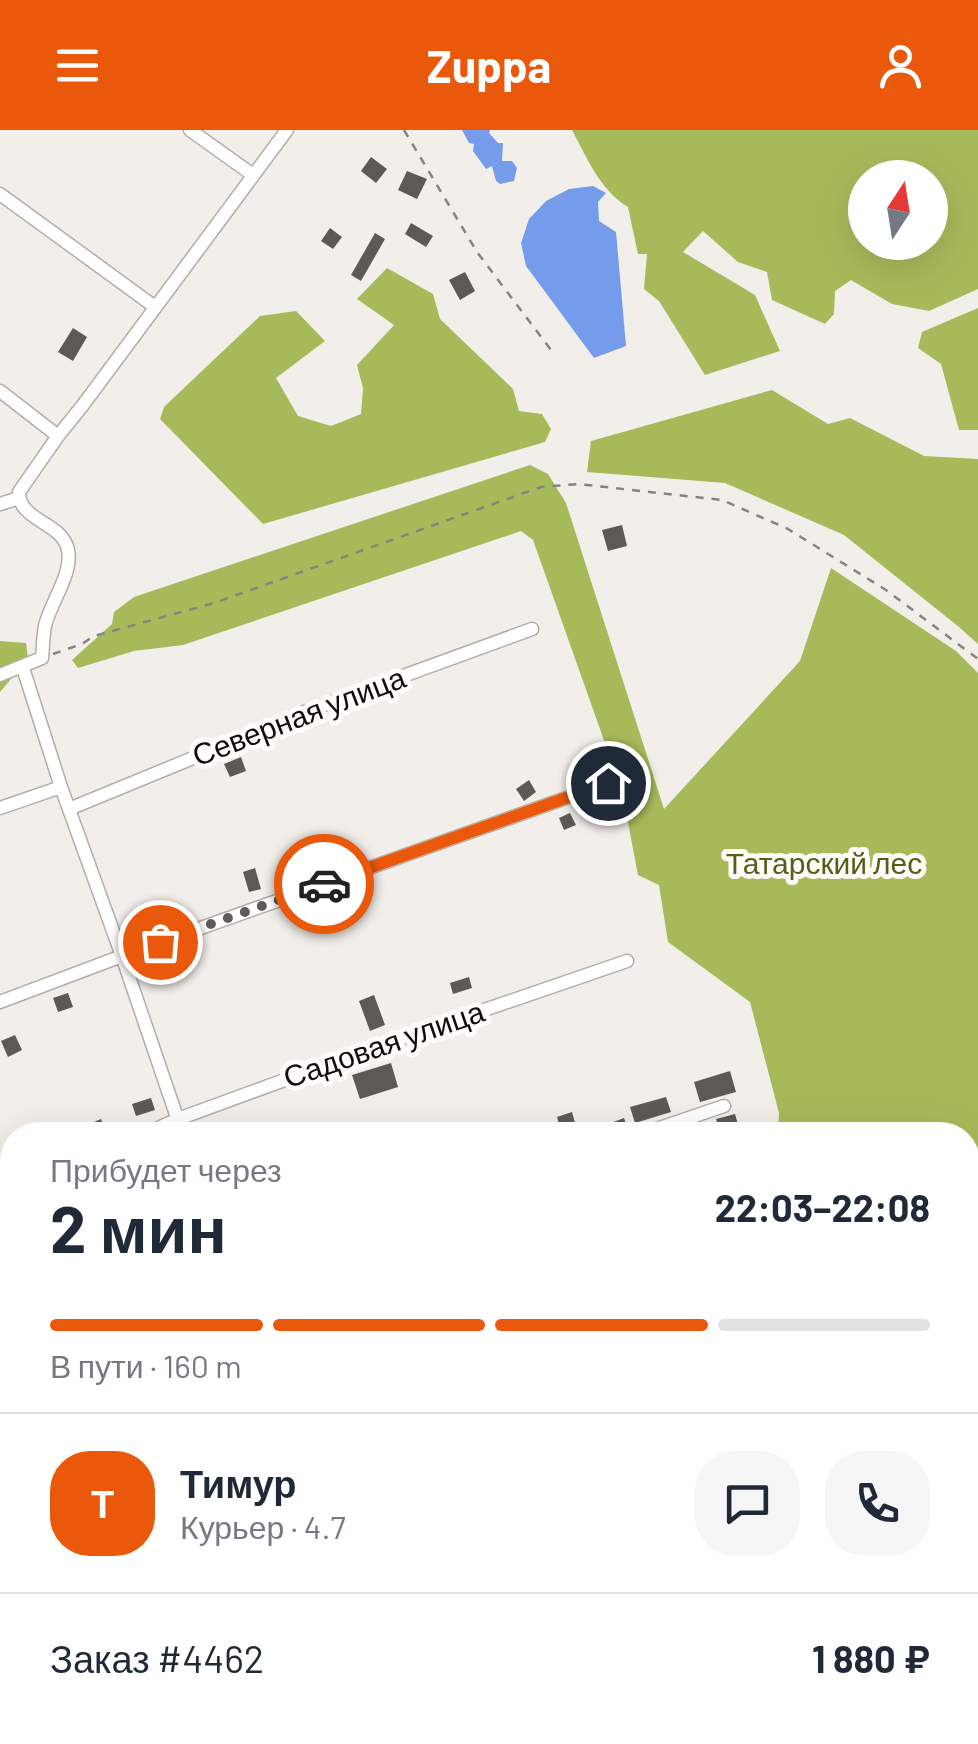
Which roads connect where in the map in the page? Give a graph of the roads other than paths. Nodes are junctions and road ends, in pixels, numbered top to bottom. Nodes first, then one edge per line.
1 (190, 130) edge
2 (287, 130) edge
3 (253, 174) junction
4 (0, 194) edge
5 (155, 307) junction
6 (0, 391) edge
7 (58, 436) junction
8 (18, 498) junction
9 (0, 504) edge
10 (532, 629) dead end
11 (23, 668) junction
12 (0, 676) edge
13 (608, 783) dead end
14 (61, 787) junction
15 (0, 808) edge
16 (68, 809) junction
17 (122, 956) junction
18 (627, 961) dead end
19 (0, 1002) edge
20 (724, 1106) dead end
21 (178, 1120) junction
22 (173, 1122) edge
23 (677, 1122) edge

1 - 3 street
2 - 3 street
3 - 5 street
4 - 5 street
5 - 7 street
6 - 7 street
7 - 8 street
8 - 9 street
8 - 11 street
10 - 16 street, Северная улица
11 - 12 street
11 - 14 street
13 - 17 street
14 - 15 street
14 - 16 street
16 - 17 street
17 - 19 street
17 - 21 street
18 - 21 street, Садовая улица
20 - 23 street
21 - 22 street, Садовая улица

